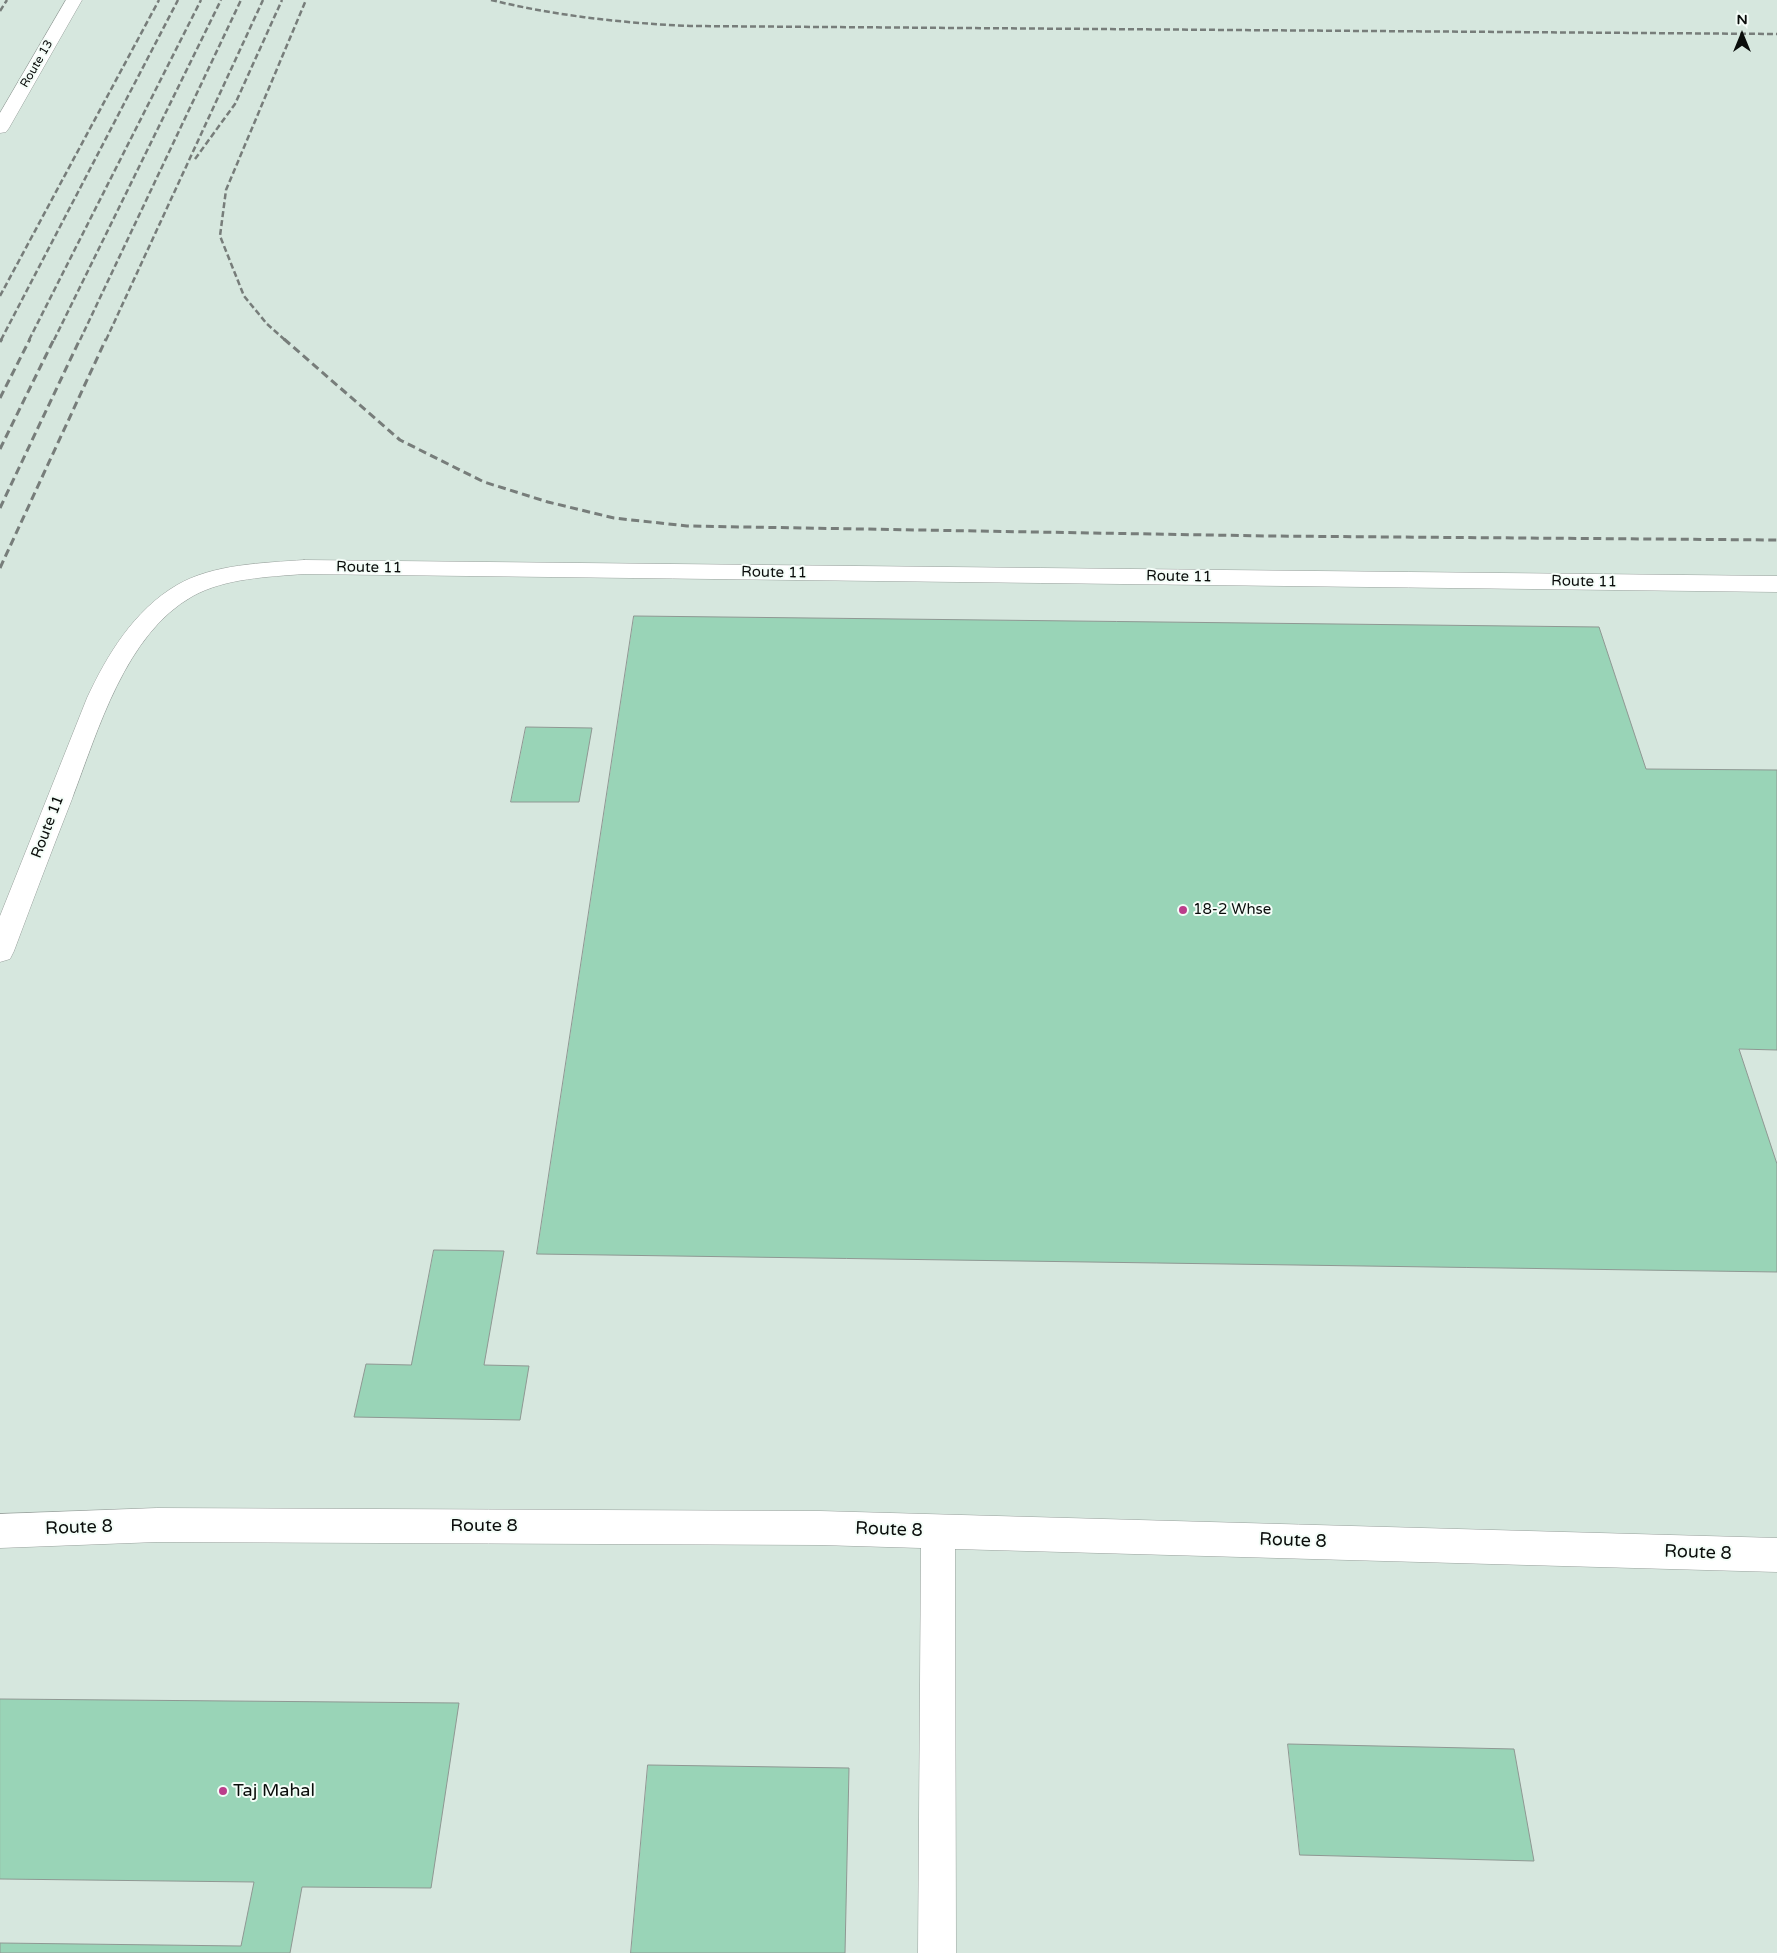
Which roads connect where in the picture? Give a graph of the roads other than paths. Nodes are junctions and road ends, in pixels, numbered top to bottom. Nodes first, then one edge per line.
1 (74, 0) edge
2 (0, 128) edge
3 (1777, 584) edge
4 (0, 951) edge
5 (0, 1531) edge
6 (938, 1532) junction
7 (1777, 1555) edge
8 (937, 1953) edge

1 - 2 street, Route 13
3 - 4 street, Route 11
5 - 6 street, Route 8
6 - 7 street, Route 8
6 - 8 street

